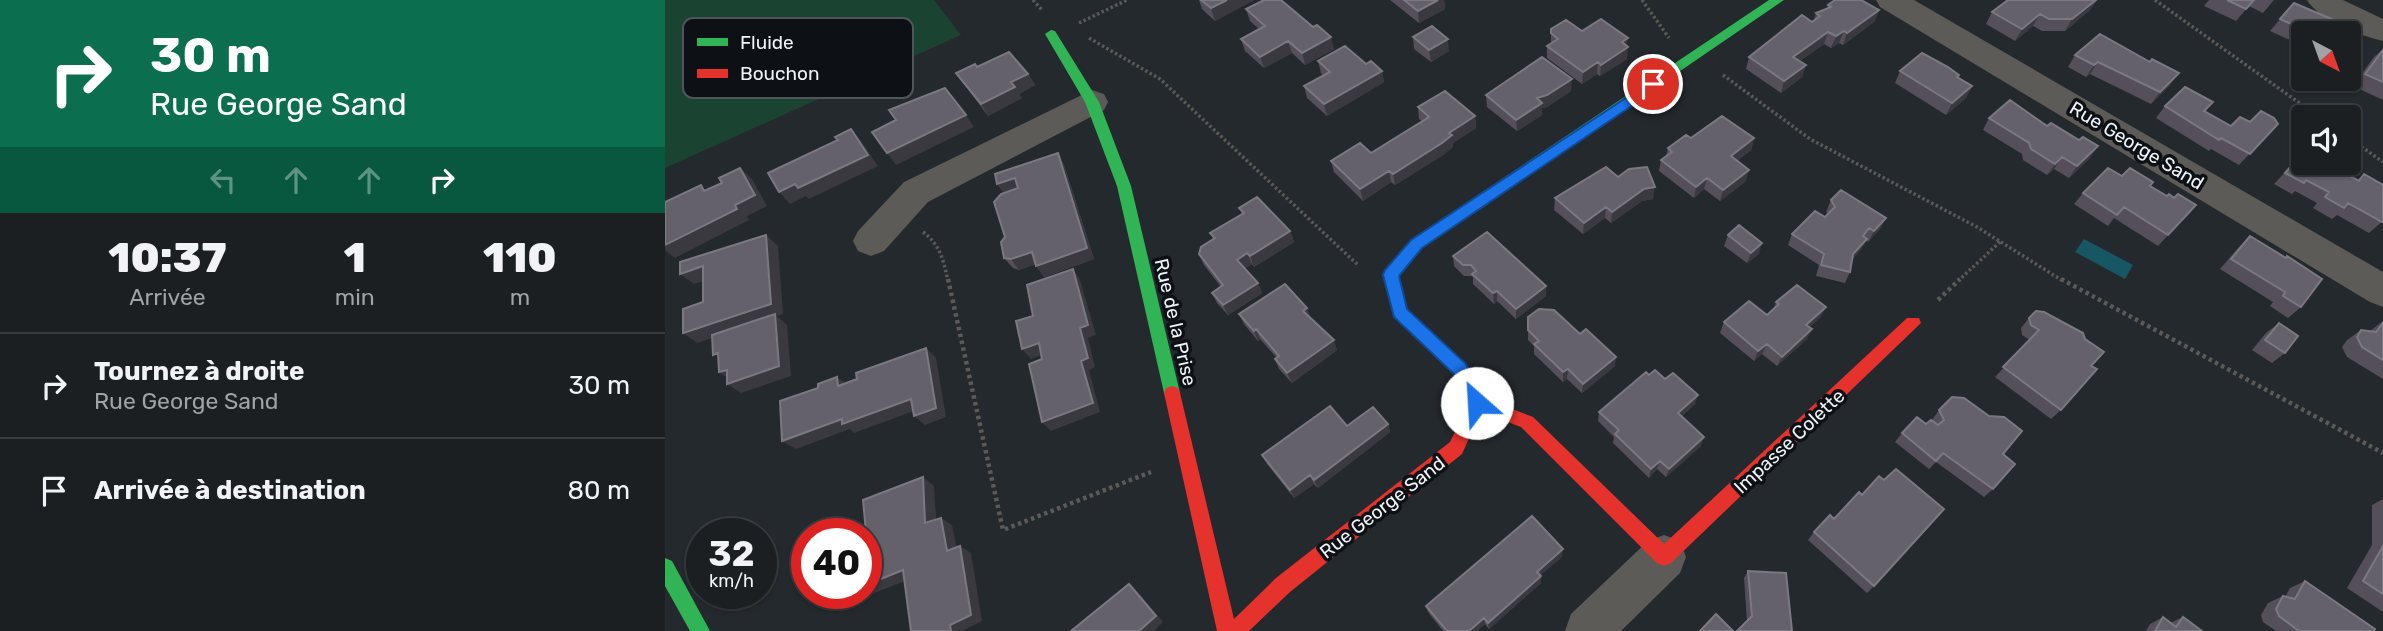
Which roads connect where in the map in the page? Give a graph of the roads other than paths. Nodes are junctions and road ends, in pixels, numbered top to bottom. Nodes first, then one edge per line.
1 (1778, 0) edge
2 (1891, 0) edge
3 (2322, 0) edge
4 (2383, 31) edge
5 (1058, 32) road end
6 (1092, 102) junction
7 (871, 241) dead end
8 (2383, 291) edge
9 (1913, 323) road end
10 (1477, 403) junction
11 (1664, 557) junction
12 (665, 567) edge
13 (700, 631) edge
14 (1227, 631) edge
15 (1235, 631) edge
16 (1588, 631) edge

1 - 10 street
2 - 8 street, Rue George Sand
3 - 4 street
5 - 6 street, Rue de la Prise
6 - 7 street
6 - 14 street, Rue de la Prise
9 - 11 street, Impasse Colette
10 - 11 street
10 - 15 street, Rue George Sand
11 - 16 street, Impasse Colette
12 - 13 street

